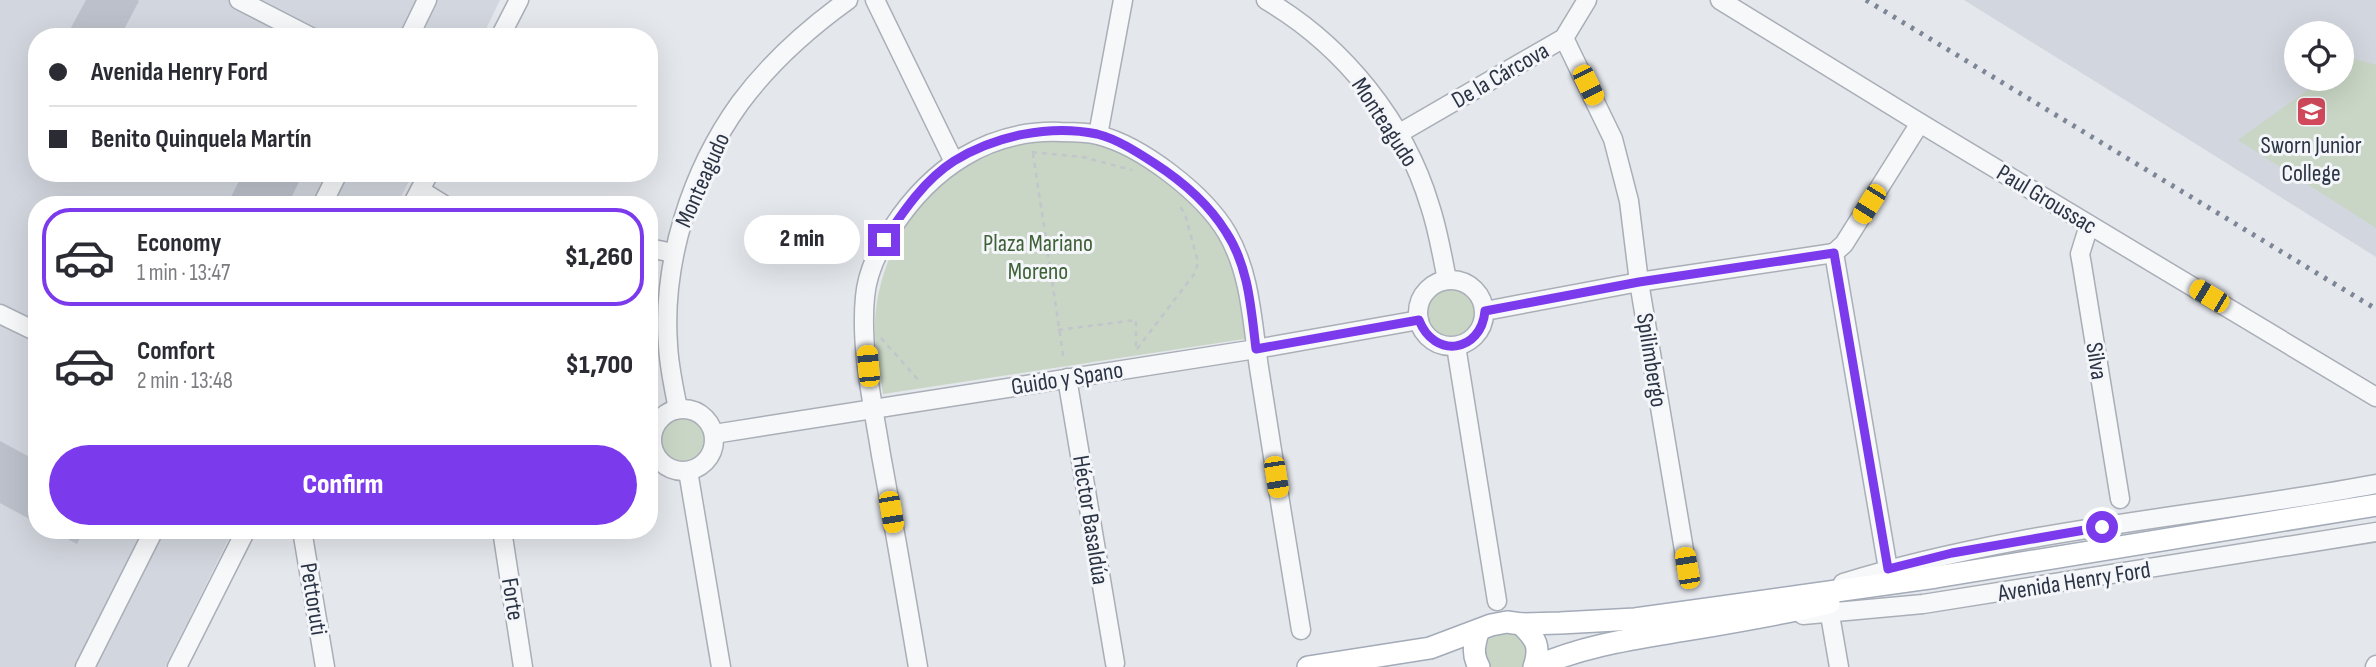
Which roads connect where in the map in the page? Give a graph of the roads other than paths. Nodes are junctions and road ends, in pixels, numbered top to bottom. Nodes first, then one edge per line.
1 (239, 0) edge
2 (428, 0) edge
3 (519, 0) edge
4 (848, 0) edge
5 (875, 0) edge
6 (1123, 0) edge
7 (1266, 0) edge
8 (1587, 0) edge
9 (1720, 0) edge
10 (293, 28) edge
11 (414, 28) edge
12 (505, 28) edge
13 (1564, 38) junction
14 (1920, 123) junction
15 (1398, 134) junction
16 (1098, 135) junction
17 (954, 162) junction
18 (2089, 225) junction
19 (658, 250) edge
20 (673, 253) junction
21 (1834, 253) junction
22 (1447, 280) junction
23 (1639, 282) junction
24 (1485, 311) junction
25 (0, 314) edge
26 (1419, 320) junction
27 (28, 328) edge
28 (1456, 345) junction
29 (1256, 349) junction
30 (1067, 378) junction
31 (2376, 397) edge
32 (873, 408) junction
33 (678, 409) junction
34 (658, 422) edge
35 (714, 434) junction
36 (658, 458) edge
37 (688, 471) junction
38 (2376, 484) edge
39 (2120, 499) dead end
40 (2376, 505) edge
41 (2376, 532) edge
42 (149, 539) edge
43 (241, 539) edge
44 (304, 539) edge
45 (503, 539) edge
46 (1687, 568) dead end
47 (1888, 569) junction
48 (1936, 576) junction
49 (1813, 593) junction
50 (1497, 601) dead end
51 (1830, 615) junction
52 (1771, 617) junction
53 (1521, 624) junction
54 (1301, 631) dead end
55 (1478, 632) junction
56 (1115, 663) dead end
57 (85, 667) edge
58 (177, 667) edge
59 (325, 667) edge
60 (523, 667) edge
61 (721, 667) edge
62 (918, 667) edge
63 (1308, 667) edge
64 (1479, 667) edge
65 (1535, 667) edge
66 (1839, 667) edge

1 - 10 street
2 - 11 street
3 - 12 street
4 - 20 street, Monteagudo
5 - 17 street
6 - 16 street
7 - 15 street, Monteagudo
8 - 13 street, De la Cárcova
9 - 14 street, Paul Groussac
13 - 15 street, De la Cárcova
13 - 23 street, Spilimbergo
14 - 18 street, Paul Groussac
14 - 21 street
15 - 22 street, Monteagudo
16 - 17 street
16 - 29 street
17 - 32 street
18 - 31 street, Paul Groussac
18 - 39 street, Silva
19 - 20 street
20 - 33 street, Monteagudo
21 - 23 street
21 - 47 street
22 - 24 street
22 - 26 street
23 - 24 street
23 - 46 street, Spilimbergo
24 - 28 street
25 - 27 street
26 - 28 street
26 - 29 street, Guido y Spano
28 - 50 street
29 - 30 street, Guido y Spano
29 - 54 street
30 - 32 street, Guido y Spano
30 - 56 street, Héctor Basaldúa
32 - 35 street, Guido y Spano
32 - 62 street
33 - 34 street
33 - 35 street
35 - 37 street
36 - 37 street
37 - 61 street
38 - 47 street, Avenida Henry Ford
40 - 48 main road, Avenida Henry Ford
41 - 51 street, Avenida Henry Ford
42 - 57 street
43 - 58 street
44 - 59 street, Pettoruti
45 - 60 street, Forte
47 - 49 street, Avenida Henry Ford
48 - 49 main road, Avenida Henry Ford
48 - 52 main road, Avenida Henry Ford
49 - 53 main road, Avenida Henry Ford
51 - 52 street, Avenida Henry Ford
51 - 66 street
52 - 65 main road, Avenida Henry Ford
53 - 55 main road, Avenida Henry Ford
53 - 65 main road
55 - 63 main road, Avenida Henry Ford
55 - 64 main road

